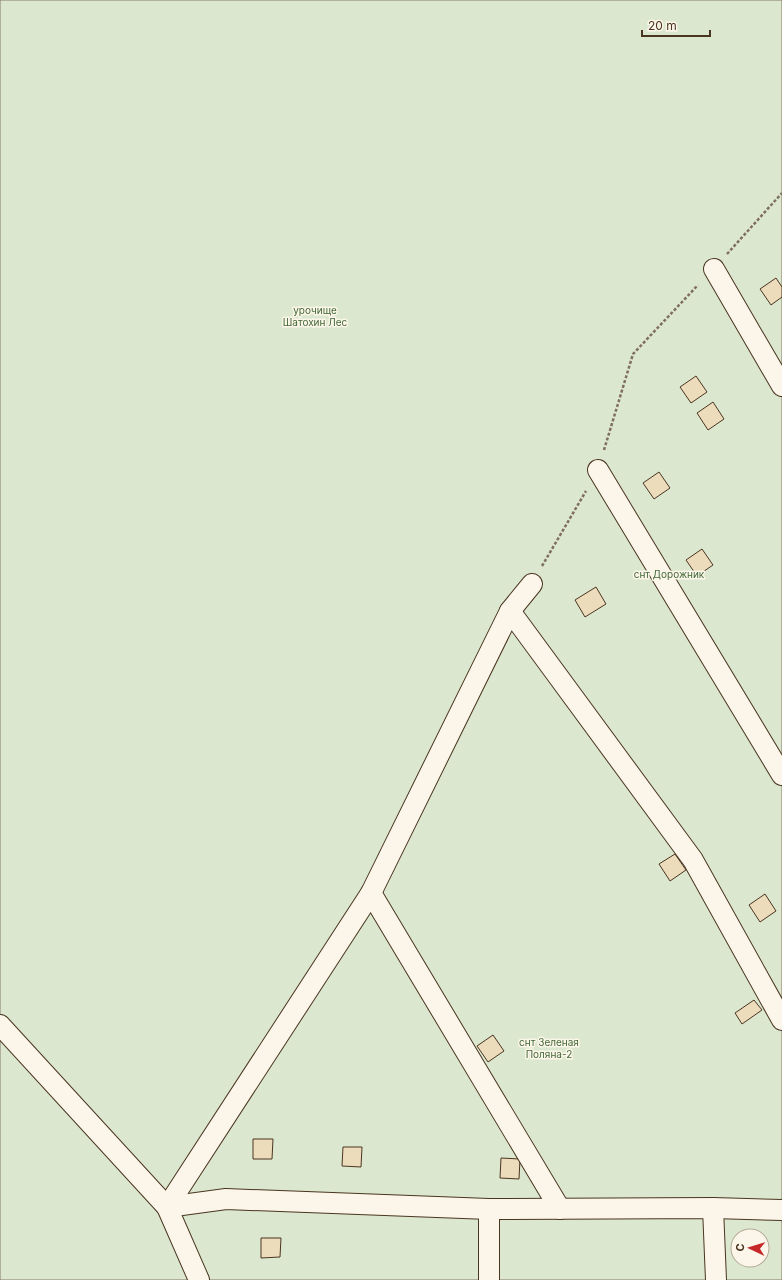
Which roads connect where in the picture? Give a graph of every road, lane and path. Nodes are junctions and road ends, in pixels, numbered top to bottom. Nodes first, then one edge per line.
1 (782, 193) edge
2 (714, 269) junction
3 (782, 386) edge
4 (598, 470) junction
5 (532, 584) joint
6 (510, 611) junction
7 (782, 775) edge
8 (371, 894) junction
9 (782, 1020) edge
10 (0, 1025) edge
11 (167, 1207) junction
12 (560, 1208) junction
13 (713, 1208) junction
14 (489, 1209) junction
15 (782, 1210) edge
16 (200, 1280) edge
17 (489, 1280) edge
18 (716, 1280) edge

1 - 2 path
2 - 3 street
2 - 4 path
4 - 5 path
4 - 7 street
5 - 6 street
6 - 8 street
6 - 9 street
8 - 11 street
8 - 12 street
10 - 11 street
11 - 14 street
11 - 16 street
12 - 13 street
12 - 14 street
13 - 15 street
13 - 18 street
14 - 17 street

